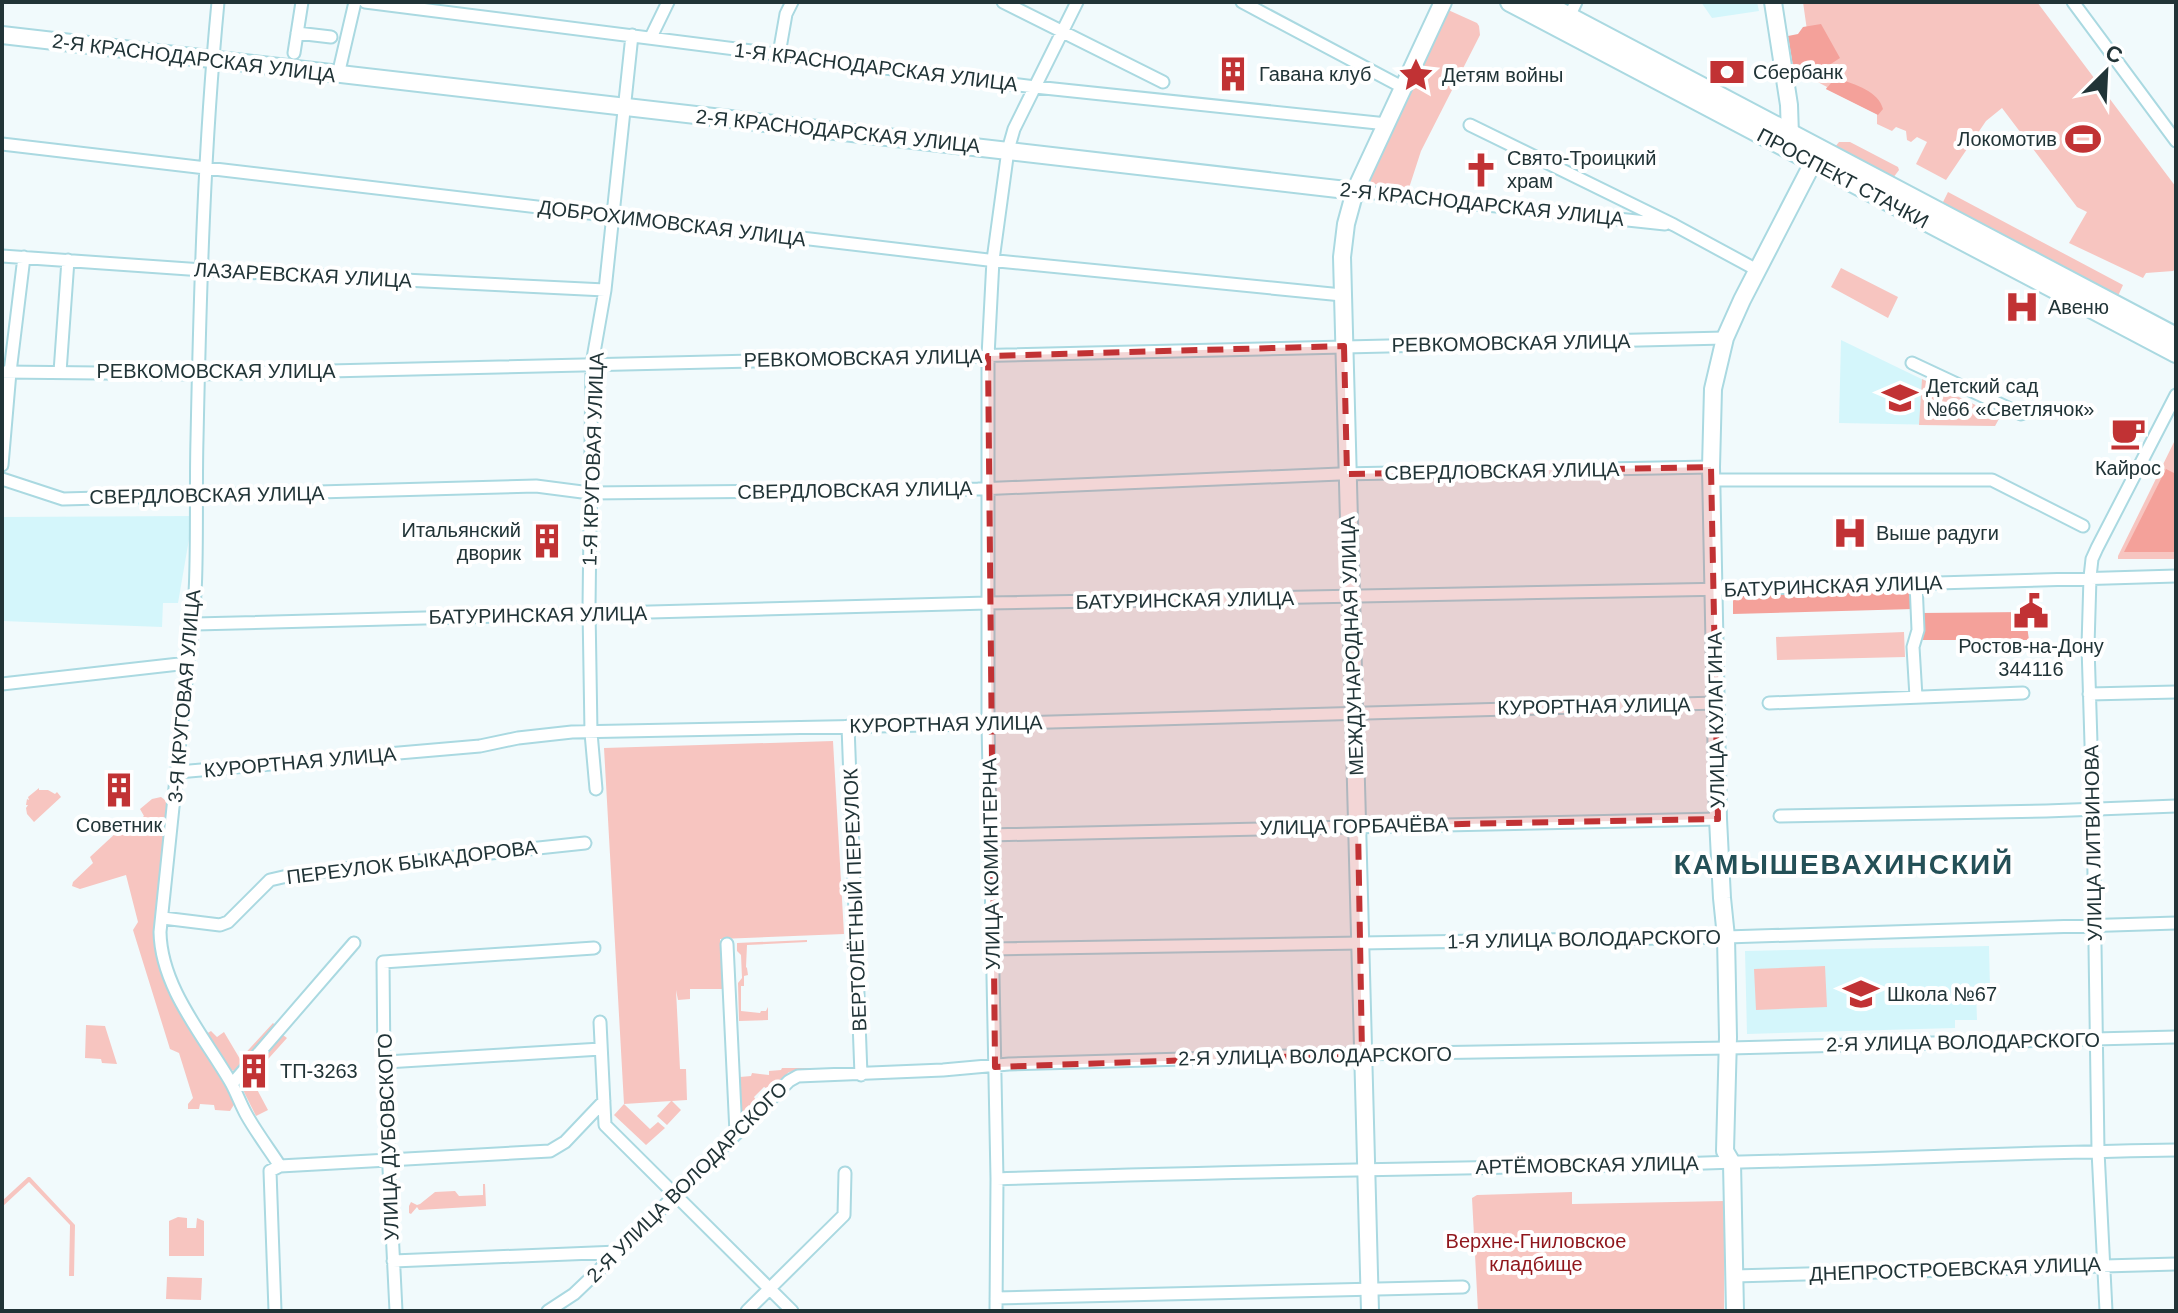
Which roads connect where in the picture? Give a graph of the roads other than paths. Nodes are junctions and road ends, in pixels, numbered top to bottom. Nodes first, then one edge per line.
1 (218, 2) edge
2 (302, 2) edge
3 (355, 2) edge
4 (365, 2) edge
5 (668, 2) edge
6 (792, 2) edge
7 (1003, 2) edge
8 (1077, 2) edge
9 (1242, 2) edge
10 (1443, 2) edge
11 (1510, 2) edge
12 (1541, 2) edge
13 (1773, 2) edge
14 (2073, 2) edge
15 (468, 8) edge
16 (1572, 9) edge
17 (1061, 32) junction
18 (297, 33) junction
19 (2, 35) edge
20 (632, 35) junction
21 (331, 37) dead end
22 (651, 37) junction
23 (294, 53) dead end
24 (779, 54) junction
25 (212, 60) junction
26 (338, 75) junction
27 (1163, 82) dead end
28 (1035, 87) junction
29 (1404, 88) junction
30 (625, 107) junction
31 (1387, 124) junction
32 (1470, 125) dead end
33 (1790, 135) junction
34 (2176, 141) edge
35 (2, 144) edge
36 (1008, 150) junction
37 (1816, 156) junction
38 (205, 169) junction
39 (1355, 191) junction
40 (612, 216) junction
41 (1674, 225) junction
42 (2, 256) edge
43 (24, 257) junction
44 (68, 260) junction
45 (993, 260) junction
46 (203, 270) junction
47 (1757, 270) junction
48 (605, 290) junction
49 (1342, 295) junction
50 (2176, 337) edge
51 (1725, 338) junction
52 (1344, 346) junction
53 (2176, 353) edge
54 (988, 356) junction
55 (1912, 363) dead end
56 (592, 364) junction
57 (6, 372) edge
58 (60, 372) junction
59 (198, 374) junction
60 (2176, 395) edge
61 (2021, 414) dead end
62 (2, 465) edge
63 (1347, 474) junction
64 (1711, 474) junction
65 (2, 479) edge
66 (987, 488) junction
67 (590, 493) junction
68 (195, 496) junction
69 (2083, 526) dead end
70 (2176, 576) edge
71 (2090, 577) junction
72 (1916, 583) junction
73 (1714, 589) junction
74 (1350, 598) junction
75 (988, 603) junction
76 (589, 614) junction
77 (195, 624) junction
78 (188, 663) junction
79 (2, 684) edge
80 (2176, 692) edge
81 (2023, 693) dead end
82 (2089, 694) junction
83 (1916, 697) junction
84 (1716, 703) junction
85 (1769, 703) dead end
86 (1353, 712) junction
87 (988, 723) junction
88 (848, 726) junction
89 (591, 733) junction
90 (178, 772) junction
91 (596, 789) dead end
92 (2176, 806) edge
93 (2093, 808) junction
94 (1780, 816) dead end
95 (1718, 819) junction
96 (1358, 826) junction
97 (989, 835) junction
98 (585, 843) dead end
99 (163, 918) junction
100 (2176, 923) edge
101 (2095, 925) junction
102 (1726, 937) junction
103 (1359, 942) junction
104 (354, 943) dead end
105 (727, 944) dead end
106 (594, 948) dead end
107 (993, 949) junction
108 (600, 1022) dead end
109 (2176, 1037) edge
110 (2097, 1039) junction
111 (1729, 1048) junction
112 (601, 1049) junction
113 (1362, 1054) junction
114 (386, 1062) junction
115 (995, 1067) junction
116 (861, 1075) junction
117 (232, 1084) junction
118 (604, 1101) junction
119 (592, 1113) junction
120 (605, 1125) junction
121 (736, 1133) junction
122 (2176, 1150) edge
123 (2098, 1151) junction
124 (389, 1161) junction
125 (1732, 1163) junction
126 (280, 1166) junction
127 (1366, 1169) junction
128 (845, 1173) dead end
129 (997, 1179) junction
130 (675, 1194) junction
131 (618, 1252) junction
132 (393, 1261) junction
133 (2176, 1264) edge
134 (2105, 1265) junction
135 (1734, 1276) junction
136 (1463, 1287) dead end
137 (770, 1288) junction
138 (1369, 1289) junction
139 (996, 1305) edge
140 (275, 1311) edge
141 (396, 1311) edge
142 (548, 1311) edge
143 (747, 1311) edge
144 (792, 1311) edge
145 (1370, 1311) edge
146 (1735, 1311) edge
147 (2106, 1311) edge

1 - 25 street, 3-Я КРУГОВАЯ УЛИЦА
2 - 18 street
3 - 26 street
4 - 15 street, 1-Я КРАСНОДАРСКАЯ УЛИЦА
5 - 22 street
6 - 24 street
7 - 17 street
8 - 17 street, УЛИЦА КОМИНТЕРНА
9 - 29 street
10 - 29 street, МЕЖДУНАРОДНАЯ УЛИЦА
11 - 37 main road, ПРОСПЕКТ СТАЧКИ
12 - 16 main road, ПРОСПЕКТ СТАЧКИ
13 - 33 street
14 - 34 street
15 - 20 street, 1-Я КРАСНОДАРСКАЯ УЛИЦА
16 - 33 main road, ПРОСПЕКТ СТАЧКИ
17 - 27 street
17 - 28 street, УЛИЦА КОМИНТЕРНА
18 - 21 street
18 - 23 street
19 - 25 street, 2-Я КРАСНОДАРСКАЯ УЛИЦА
20 - 22 street, 1-Я КРАСНОДАРСКАЯ УЛИЦА
20 - 30 street, 1-Я КРУГОВАЯ УЛИЦА
22 - 24 street, 1-Я КРАСНОДАРСКАЯ УЛИЦА
24 - 28 street, 1-Я КРАСНОДАРСКАЯ УЛИЦА
25 - 26 street, 2-Я КРАСНОДАРСКАЯ УЛИЦА
25 - 38 street, 3-Я КРУГОВАЯ УЛИЦА
26 - 30 street, 2-Я КРАСНОДАРСКАЯ УЛИЦА
28 - 31 street, 1-Я КРАСНОДАРСКАЯ УЛИЦА
28 - 36 street, УЛИЦА КОМИНТЕРНА
29 - 31 street, МЕЖДУНАРОДНАЯ УЛИЦА
30 - 36 street, 2-Я КРАСНОДАРСКАЯ УЛИЦА
30 - 40 street, 1-Я КРУГОВАЯ УЛИЦА
31 - 39 street, МЕЖДУНАРОДНАЯ УЛИЦА
32 - 41 street
33 - 37 main road, ПРОСПЕКТ СТАЧКИ
35 - 38 street, ДОБРОХИМОВСКАЯ УЛИЦА
36 - 39 street, 2-Я КРАСНОДАРСКАЯ УЛИЦА
36 - 45 street, УЛИЦА КОМИНТЕРНА
37 - 47 street, УЛИЦА КУЛАГИНА
37 - 50 main road, ПРОСПЕКТ СТАЧКИ
37 - 53 main road, ПРОСПЕКТ СТАЧКИ
38 - 40 street, ДОБРОХИМОВСКАЯ УЛИЦА
38 - 46 street, 3-Я КРУГОВАЯ УЛИЦА
39 - 41 street, 2-Я КРАСНОДАРСКАЯ УЛИЦА
39 - 49 street, МЕЖДУНАРОДНАЯ УЛИЦА
40 - 45 street, ДОБРОХИМОВСКАЯ УЛИЦА
40 - 48 street, 1-Я КРУГОВАЯ УЛИЦА
41 - 47 street
42 - 43 street, ЛАЗАРЕВСКАЯ УЛИЦА
43 - 44 street, ЛАЗАРЕВСКАЯ УЛИЦА
43 - 57 street
44 - 46 street, ЛАЗАРЕВСКАЯ УЛИЦА
44 - 58 street
45 - 49 street, ДОБРОХИМОВСКАЯ УЛИЦА
45 - 54 street, УЛИЦА КОМИНТЕРНА
46 - 48 street, ЛАЗАРЕВСКАЯ УЛИЦА
46 - 59 street, 3-Я КРУГОВАЯ УЛИЦА
47 - 51 street, УЛИЦА КУЛАГИНА
48 - 56 street, 1-Я КРУГОВАЯ УЛИЦА
49 - 52 street, МЕЖДУНАРОДНАЯ УЛИЦА
51 - 52 street, РЕВКОМОВСКАЯ УЛИЦА
51 - 64 street, УЛИЦА КУЛАГИНА
52 - 54 street, РЕВКОМОВСКАЯ УЛИЦА
52 - 63 street, МЕЖДУНАРОДНАЯ УЛИЦА
54 - 56 street, РЕВКОМОВСКАЯ УЛИЦА
54 - 66 street, УЛИЦА КОМИНТЕРНА
55 - 61 street
56 - 59 street, РЕВКОМОВСКАЯ УЛИЦА
56 - 67 street, 1-Я КРУГОВАЯ УЛИЦА
57 - 58 street, РЕВКОМОВСКАЯ УЛИЦА
57 - 62 street
58 - 59 street, РЕВКОМОВСКАЯ УЛИЦА
59 - 68 street, 3-Я КРУГОВАЯ УЛИЦА
60 - 71 street, УЛИЦА ЛИТВИНОВА
63 - 64 street, СВЕРДЛОВСКАЯ УЛИЦА
63 - 66 street, СВЕРДЛОВСКАЯ УЛИЦА
63 - 74 street, МЕЖДУНАРОДНАЯ УЛИЦА
64 - 69 street, СВЕРДЛОВСКАЯ УЛИЦА
64 - 73 street, УЛИЦА КУЛАГИНА
65 - 68 street, СВЕРДЛОВСКАЯ УЛИЦА
66 - 67 street, СВЕРДЛОВСКАЯ УЛИЦА
66 - 75 street, УЛИЦА КОМИНТЕРНА
67 - 68 street, СВЕРДЛОВСКАЯ УЛИЦА
67 - 76 street, 1-Я КРУГОВАЯ УЛИЦА
68 - 77 street, 3-Я КРУГОВАЯ УЛИЦА
70 - 71 street, БАТУРИНСКАЯ УЛИЦА
71 - 72 street, БАТУРИНСКАЯ УЛИЦА
71 - 82 street, УЛИЦА ЛИТВИНОВА
72 - 73 street, БАТУРИНСКАЯ УЛИЦА
72 - 83 street
73 - 74 street, БАТУРИНСКАЯ УЛИЦА
73 - 84 street, УЛИЦА КУЛАГИНА
74 - 75 street, БАТУРИНСКАЯ УЛИЦА
74 - 86 street, МЕЖДУНАРОДНАЯ УЛИЦА
75 - 76 street, БАТУРИНСКАЯ УЛИЦА
75 - 87 street, УЛИЦА КОМИНТЕРНА
76 - 77 street, БАТУРИНСКАЯ УЛИЦА
76 - 89 street, 1-Я КРУГОВАЯ УЛИЦА
77 - 78 street, 3-Я КРУГОВАЯ УЛИЦА
78 - 79 street
78 - 90 street, 3-Я КРУГОВАЯ УЛИЦА
80 - 82 street
81 - 83 street
82 - 93 street, УЛИЦА ЛИТВИНОВА
83 - 85 street
84 - 86 street, КУРОРТНАЯ УЛИЦА
84 - 95 street, УЛИЦА КУЛАГИНА
86 - 87 street, КУРОРТНАЯ УЛИЦА
86 - 96 street, МЕЖДУНАРОДНАЯ УЛИЦА
87 - 88 street, КУРОРТНАЯ УЛИЦА
87 - 97 street, УЛИЦА КОМИНТЕРНА
88 - 89 street, КУРОРТНАЯ УЛИЦА
88 - 116 street, ВЕРТОЛЁТНЫЙ ПЕРЕУЛОК
89 - 90 street, КУРОРТНАЯ УЛИЦА
89 - 91 street, 1-Я КРУГОВАЯ УЛИЦА
90 - 99 street, 3-Я КРУГОВАЯ УЛИЦА
92 - 93 street
93 - 94 street
93 - 101 street, УЛИЦА ЛИТВИНОВА
95 - 96 street, УЛИЦА ГОРБАЧЁВА
95 - 102 street, УЛИЦА КУЛАГИНА
96 - 97 street, УЛИЦА ГОРБАЧЁВА
96 - 103 street, МЕЖДУНАРОДНАЯ УЛИЦА
97 - 107 street, УЛИЦА КОМИНТЕРНА
98 - 99 street, ПЕРЕУЛОК БЫКАДОРОВА
99 - 117 street, 3-Я КРУГОВАЯ УЛИЦА
100 - 101 street, 1-Я УЛИЦА ВОЛОДАРСКОГО
101 - 102 street, 1-Я УЛИЦА ВОЛОДАРСКОГО
101 - 110 street, УЛИЦА ЛИТВИНОВА
102 - 103 street, 1-Я УЛИЦА ВОЛОДАРСКОГО
102 - 111 street, УЛИЦА КУЛАГИНА
103 - 107 street, 1-Я УЛИЦА ВОЛОДАРСКОГО
103 - 113 street, МЕЖДУНАРОДНАЯ УЛИЦА
104 - 117 street
105 - 121 street
106 - 114 street, УЛИЦА ДУБОВСКОГО
107 - 115 street, УЛИЦА КОМИНТЕРНА
108 - 112 street
109 - 110 street, 2-Я УЛИЦА ВОЛОДАРСКОГО
110 - 111 street, 2-Я УЛИЦА ВОЛОДАРСКОГО
110 - 123 street, УЛИЦА ЛИТВИНОВА
111 - 113 street, 2-Я УЛИЦА ВОЛОДАРСКОГО
111 - 125 street, УЛИЦА КУЛАГИНА
112 - 114 street
112 - 118 street
113 - 115 street, 2-Я УЛИЦА ВОЛОДАРСКОГО
113 - 127 street, МЕЖДУНАРОДНАЯ УЛИЦА
114 - 124 street, УЛИЦА ДУБОВСКОГО
115 - 116 street, 2-Я УЛИЦА ВОЛОДАРСКОГО
115 - 129 street, УЛИЦА КОМИНТЕРНА
116 - 121 street, 2-Я УЛИЦА ВОЛОДАРСКОГО
117 - 126 street, 3-Я КРУГОВАЯ УЛИЦА
118 - 119 street
118 - 120 street
119 - 120 street
119 - 124 street
120 - 130 street
121 - 130 street, 2-Я УЛИЦА ВОЛОДАРСКОГО
122 - 123 street, АРТЁМОВСКАЯ УЛИЦА
123 - 125 street, АРТЁМОВСКАЯ УЛИЦА
123 - 134 street, УЛИЦА ЛИТВИНОВА
124 - 126 street
124 - 132 street, УЛИЦА ДУБОВСКОГО
125 - 127 street, АРТЁМОВСКАЯ УЛИЦА
125 - 135 street, УЛИЦА КУЛАГИНА
126 - 140 street
127 - 129 street, АРТЁМОВСКАЯ УЛИЦА
127 - 138 street, МЕЖДУНАРОДНАЯ УЛИЦА
128 - 137 street
129 - 139 street, УЛИЦА КОМИНТЕРНА
130 - 131 street, 2-Я УЛИЦА ВОЛОДАРСКОГО
130 - 137 street
131 - 132 street
131 - 142 street, 2-Я УЛИЦА ВОЛОДАРСКОГО
132 - 141 street, УЛИЦА ДУБОВСКОГО
133 - 134 street, ДНЕПРОСТРОЕВСКАЯ УЛИЦА
134 - 135 street, ДНЕПРОСТРОЕВСКАЯ УЛИЦА
134 - 147 street, УЛИЦА ЛИТВИНОВА
135 - 146 street, УЛИЦА КУЛАГИНА
136 - 138 street
137 - 143 street
137 - 144 street
138 - 139 street
138 - 145 street, МЕЖДУНАРОДНАЯ УЛИЦА

